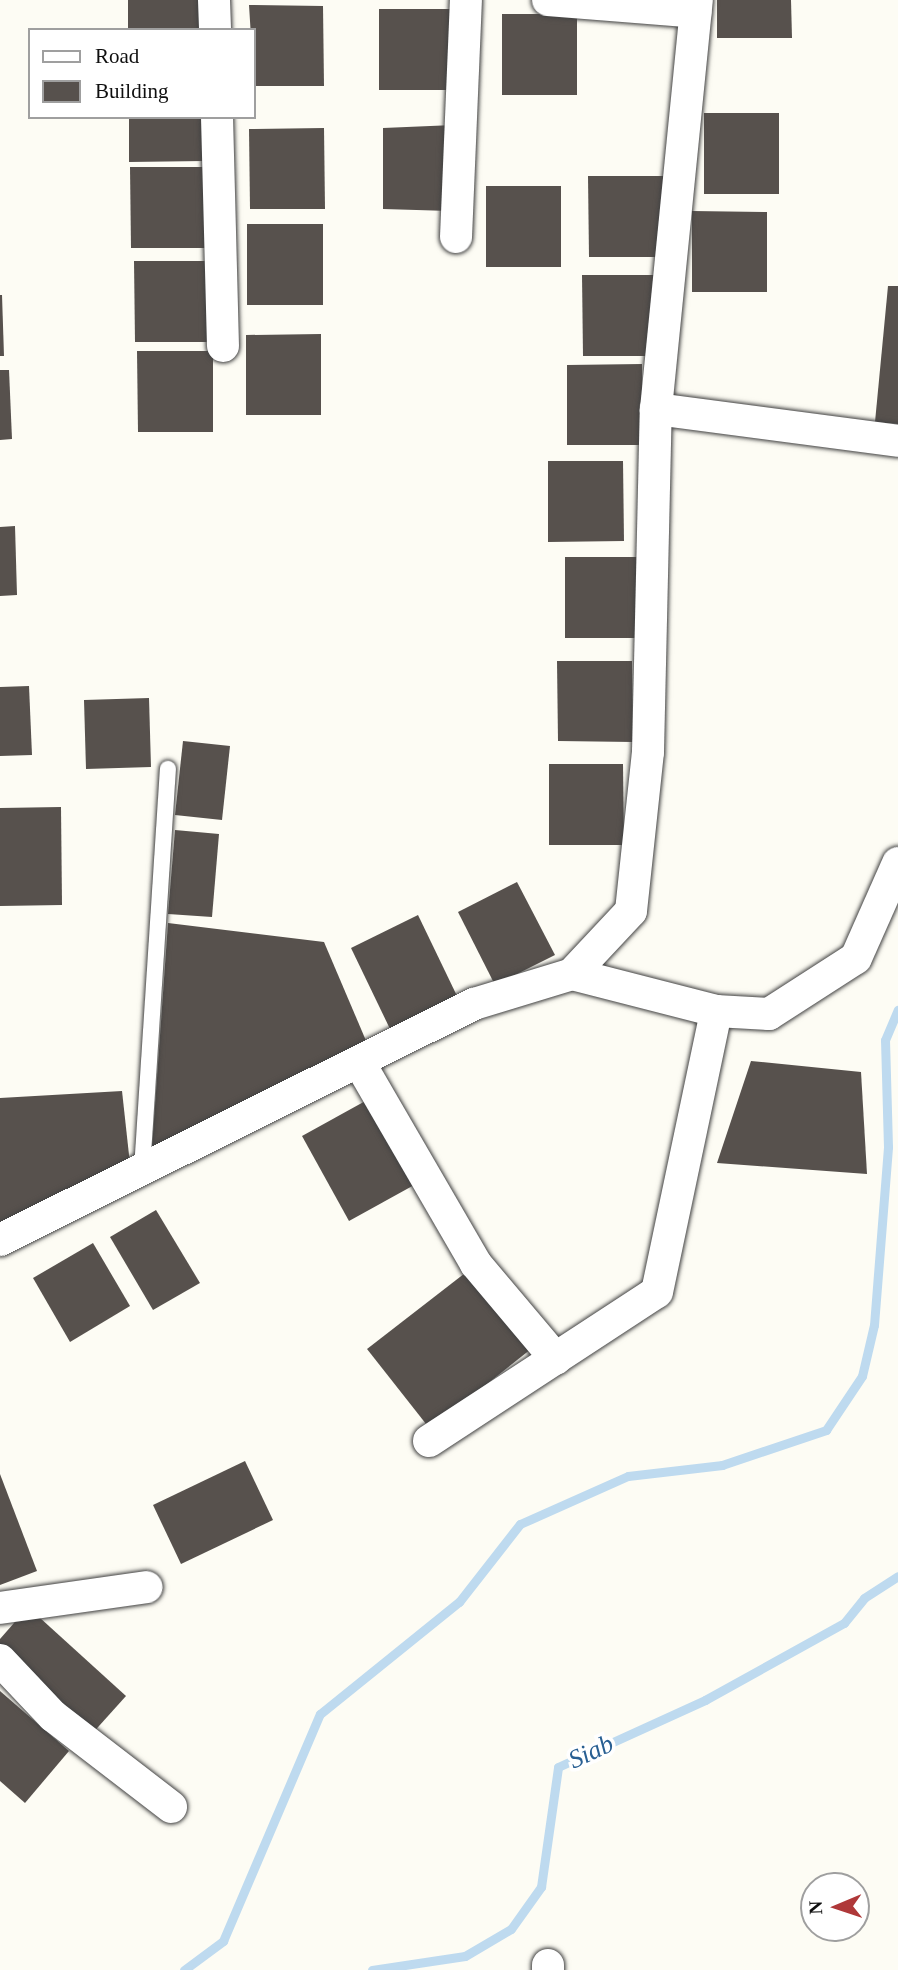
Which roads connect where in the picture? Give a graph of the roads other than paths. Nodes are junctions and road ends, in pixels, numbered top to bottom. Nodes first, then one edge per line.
1 (214, 0) edge
2 (466, 0) edge
3 (548, 0) edge
4 (696, 6) edge
5 (215, 28) edge
6 (217, 119) edge
7 (456, 237) dead end
8 (223, 346) dead end
9 (656, 408) junction
10 (898, 441) edge
11 (168, 769) dead end
12 (898, 863) edge
13 (572, 974) junction
14 (716, 1011) junction
15 (359, 1062) junction
16 (142, 1170) junction
17 (0, 1240) edge
18 (556, 1359) junction
19 (429, 1441) dead end
20 (147, 1587) dead end
21 (0, 1608) edge
22 (0, 1660) edge
23 (171, 1807) dead end

1 - 5 street
2 - 7 street
3 - 4 street
4 - 9 street
6 - 8 street
9 - 10 street
9 - 13 street
11 - 16 lane
12 - 14 street
13 - 14 street
13 - 15 street
14 - 18 street
15 - 16 street
15 - 18 street
16 - 17 street
18 - 19 street
20 - 21 street
22 - 23 street

